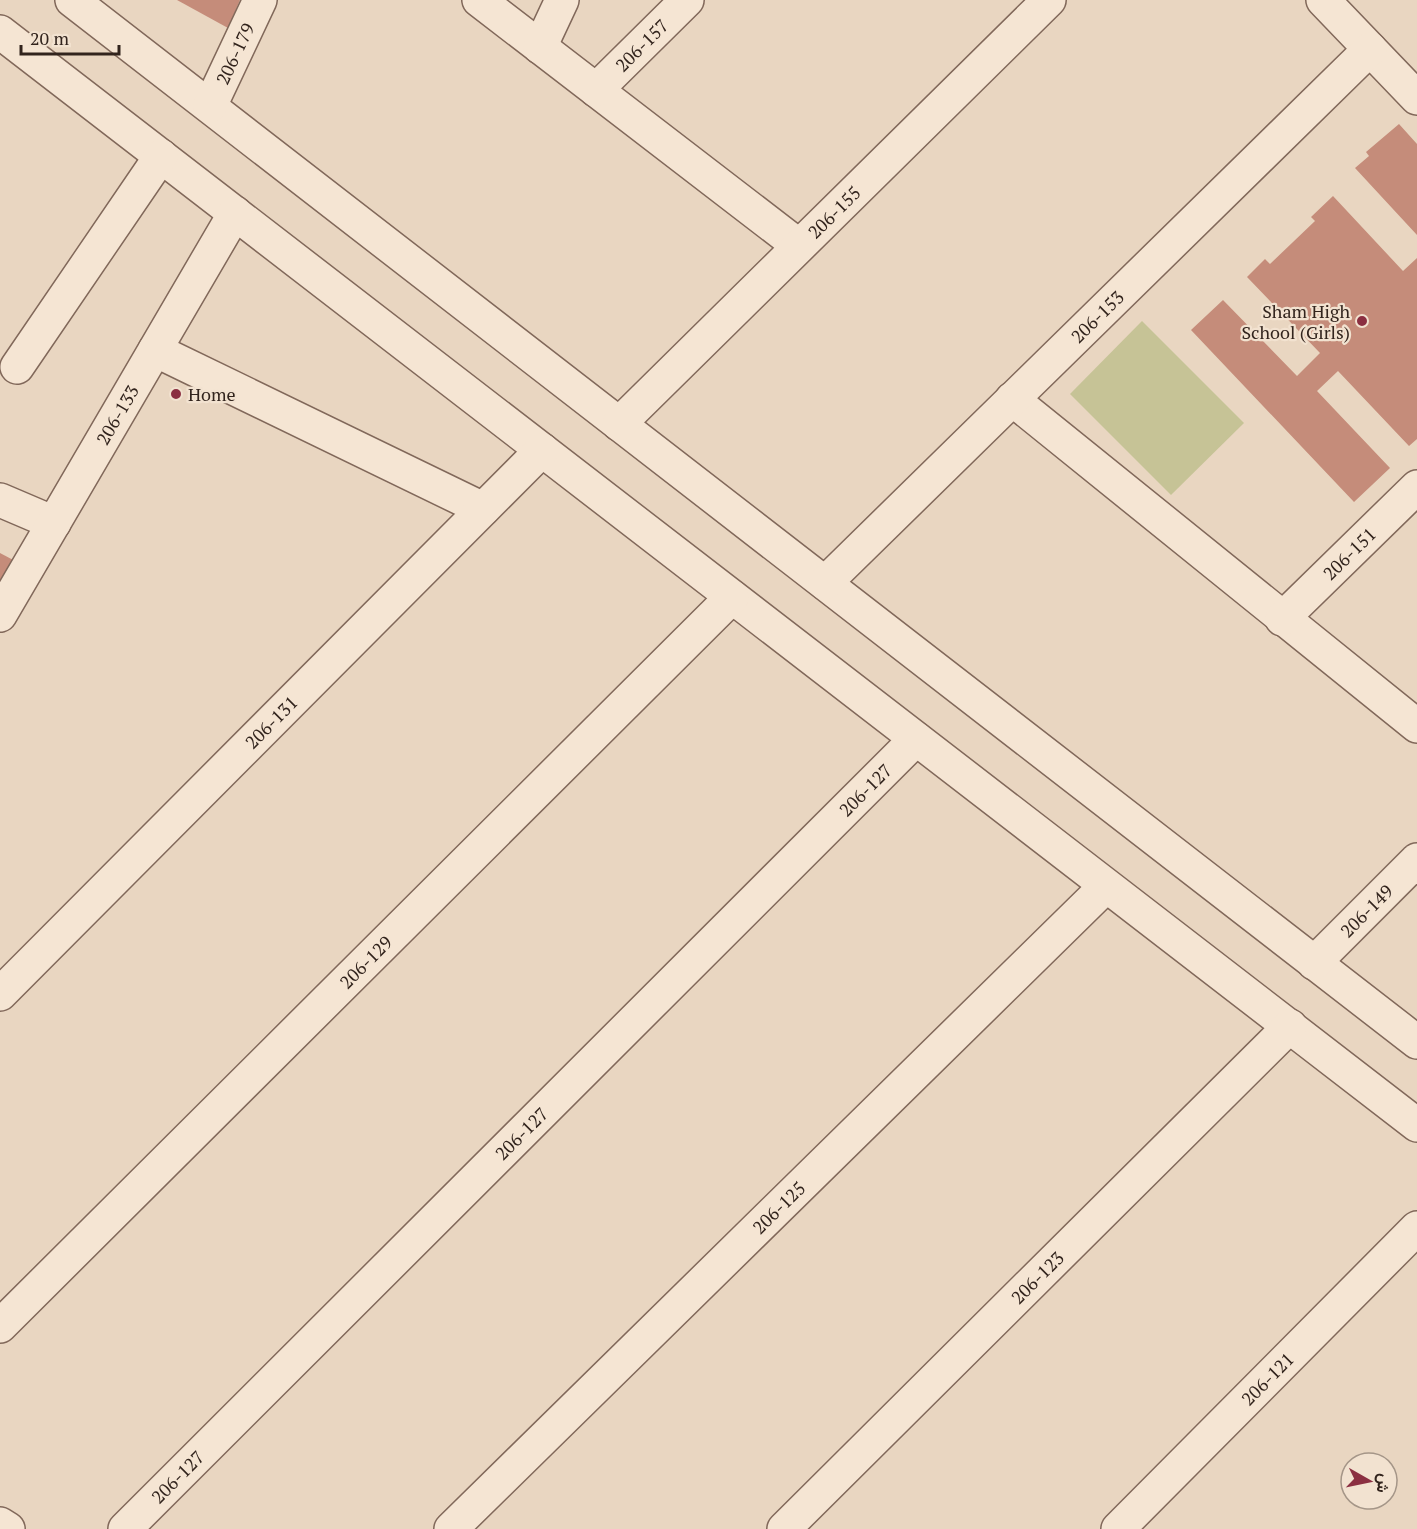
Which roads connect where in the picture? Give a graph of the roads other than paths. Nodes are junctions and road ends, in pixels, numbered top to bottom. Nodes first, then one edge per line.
1 (72, 0) edge
2 (260, 0) edge
3 (478, 0) edge
4 (562, 0) edge
5 (687, 0) edge
6 (1049, 0) edge
7 (1323, 0) edge
8 (0, 32) edge
9 (540, 47) junction
10 (1370, 49) junction
11 (596, 90) junction
12 (1417, 98) edge
13 (210, 106) junction
14 (161, 156) junction
15 (235, 213) junction
16 (799, 246) junction
17 (155, 350) junction
18 (17, 368) dead end
19 (1012, 399) junction
20 (619, 423) junction
21 (542, 450) junction
22 (1417, 487) edge
23 (0, 500) edge
24 (483, 509) junction
25 (54, 523) junction
26 (825, 583) junction
27 (732, 597) junction
28 (0, 615) edge
29 (1282, 619) junction
30 (1417, 726) edge
31 (916, 739) junction
32 (1417, 860) edge
33 (1106, 885) junction
34 (1314, 963) junction
35 (0, 994) edge
36 (1290, 1026) junction
37 (1417, 1042) edge
38 (1417, 1125) edge
39 (1417, 1228) edge
40 (0, 1326) edge
41 (0, 1524) edge
42 (8, 1529) edge
43 (125, 1529) edge
44 (451, 1529) edge
45 (784, 1529) edge
46 (1118, 1529) edge

1 - 13 street
2 - 13 street, 206-179
3 - 9 street
4 - 9 street
5 - 11 street, 206-157
6 - 16 street, 206-155
7 - 10 street
8 - 14 street
9 - 11 street
10 - 12 street
10 - 19 street, 206-153
11 - 16 street
13 - 20 street
14 - 15 street
14 - 18 street
15 - 17 street, 206-133
15 - 21 street
16 - 20 street, 206-155
17 - 24 street
17 - 25 street, 206-133
19 - 26 street, 206-153
19 - 29 street
20 - 26 street
21 - 24 street, 206-131
21 - 27 street
22 - 29 street, 206-151
23 - 25 street
24 - 35 street, 206-131
25 - 28 street, 206-133
26 - 34 street
27 - 31 street
27 - 40 street, 206-129
29 - 30 street
31 - 33 street
31 - 43 street, 206-127
32 - 34 street, 206-149
33 - 36 street
33 - 44 street, 206-125
34 - 37 street
36 - 38 street
36 - 45 street, 206-123
39 - 46 street, 206-121
41 - 42 street

